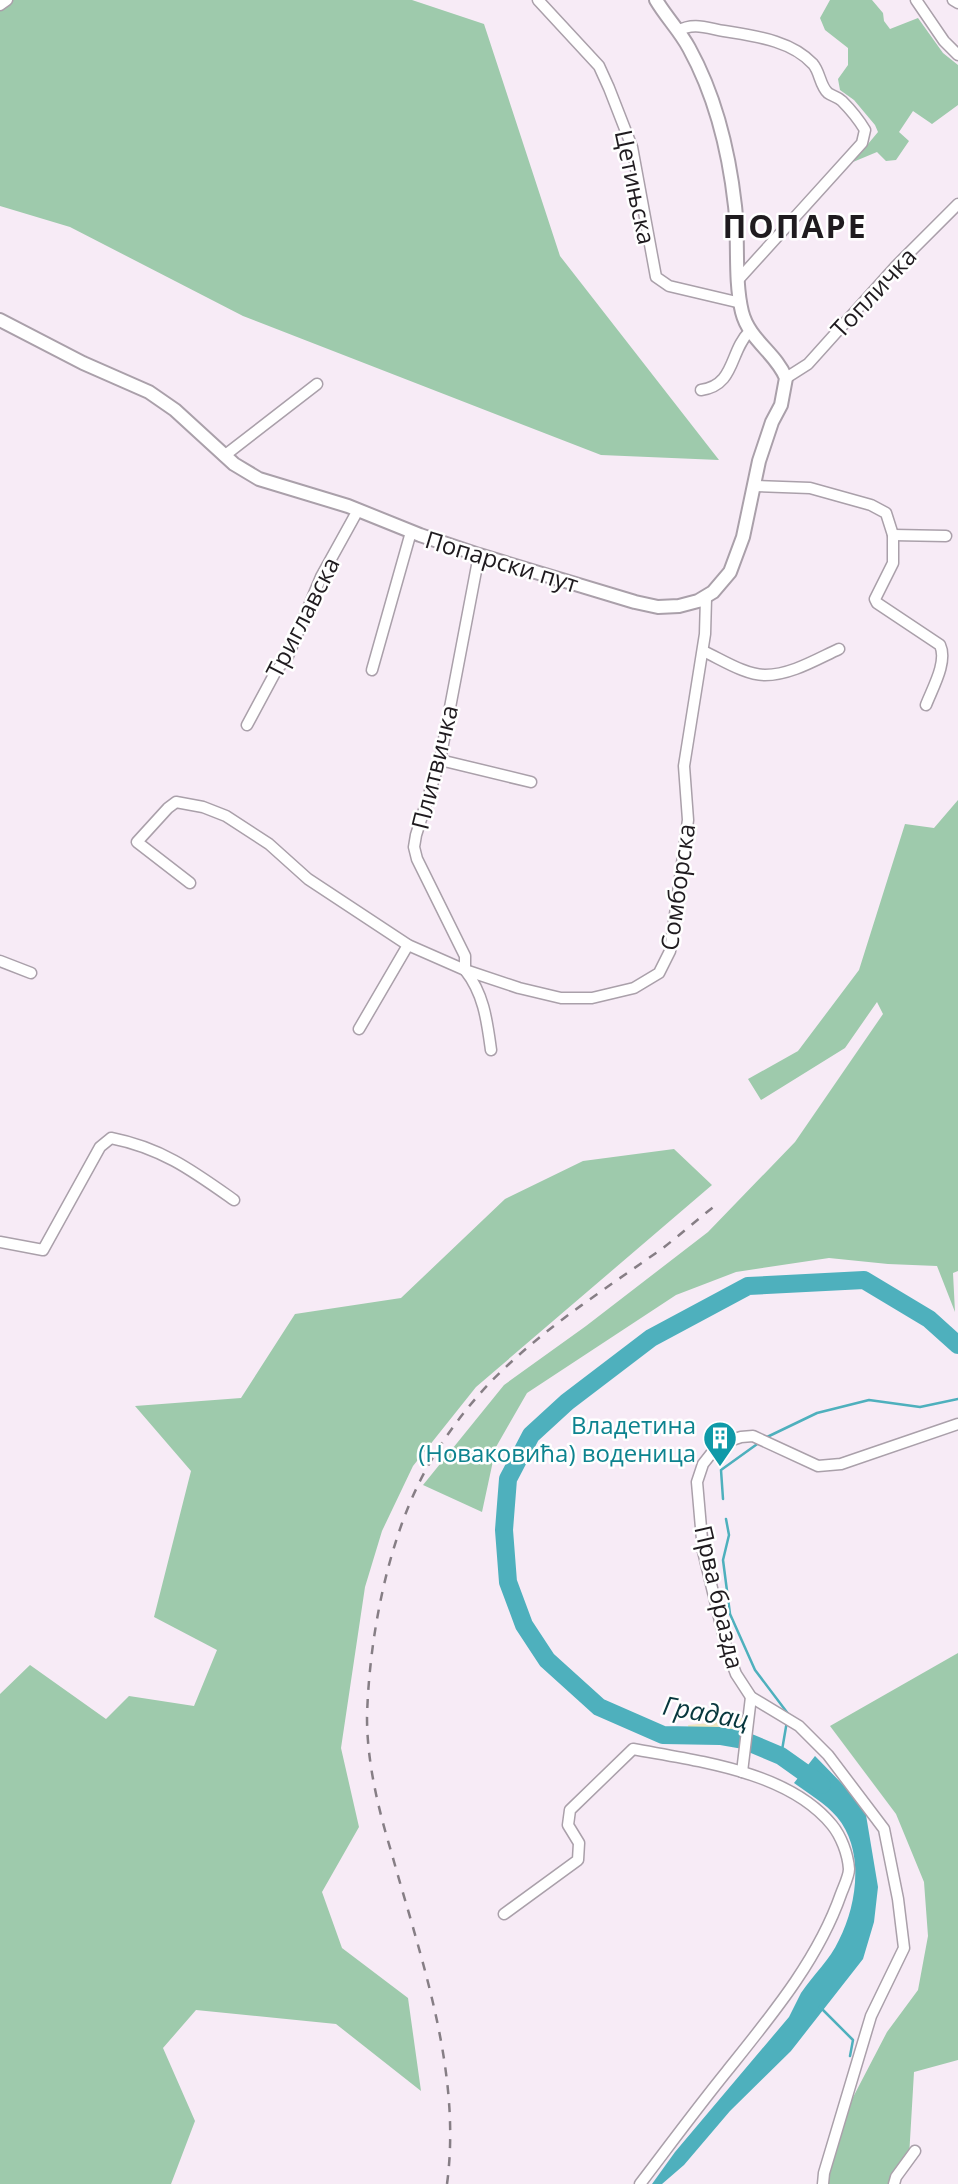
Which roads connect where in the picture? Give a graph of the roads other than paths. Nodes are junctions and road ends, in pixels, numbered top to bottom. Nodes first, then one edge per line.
1 (7, 0) edge
2 (538, 0) edge
3 (656, 0) edge
4 (916, 0) edge
5 (953, 0) edge
6 (958, 3) edge
7 (0, 5) edge
8 (678, 30) junction
9 (958, 55) edge
10 (958, 204) edge
11 (739, 279) junction
12 (741, 303) junction
13 (0, 320) edge
14 (750, 331) junction
15 (786, 378) junction
16 (317, 384) dead end
17 (701, 390) dead end
18 (224, 456) junction
19 (754, 486) junction
20 (358, 510) junction
21 (411, 532) junction
22 (893, 535) junction
23 (946, 536) dead end
24 (478, 555) junction
25 (706, 598) junction
26 (839, 649) dead end
27 (703, 651) junction
28 (372, 670) dead end
29 (926, 705) dead end
30 (247, 725) dead end
31 (440, 760) junction
32 (531, 782) dead end
33 (190, 883) dead end
34 (408, 945) junction
35 (0, 961) edge
36 (465, 970) junction
37 (31, 973) dead end
38 (359, 1029) dead end
39 (491, 1050) dead end
40 (234, 1200) dead end
41 (0, 1242) edge
42 (958, 1424) edge
43 (751, 1697) junction
44 (743, 1768) junction
45 (504, 1913) dead end
46 (915, 2151) dead end
47 (640, 2184) edge
48 (823, 2184) edge
49 (894, 2184) edge

1 - 7 street
2 - 12 street, Цетињска
3 - 8 street
4 - 9 street
5 - 6 street
8 - 11 street
8 - 11 street
10 - 15 street, Топличка
11 - 12 street
12 - 14 street
13 - 18 street, Попарски пут
14 - 15 street
14 - 17 street
15 - 19 street
16 - 18 street
18 - 20 street, Попарски пут
19 - 22 street
19 - 25 street
20 - 21 street, Попарски пут
20 - 30 street, Триглавска
21 - 24 street, Попарски пут
21 - 28 street
22 - 23 street
22 - 29 street
24 - 25 street, Попарски пут
24 - 31 street, Плитвичка
25 - 27 street, Сомборска
26 - 27 street
27 - 36 street, Сомборска
31 - 32 street
31 - 36 street, Плитвичка
33 - 34 street, Сомборска
34 - 36 street, Сомборска
34 - 38 street
35 - 37 street
36 - 39 street, Плитвичка
40 - 41 street
42 - 43 street, Прва бразда
43 - 44 street
43 - 48 street, Прва бразда
44 - 45 street
44 - 47 street
46 - 49 street

